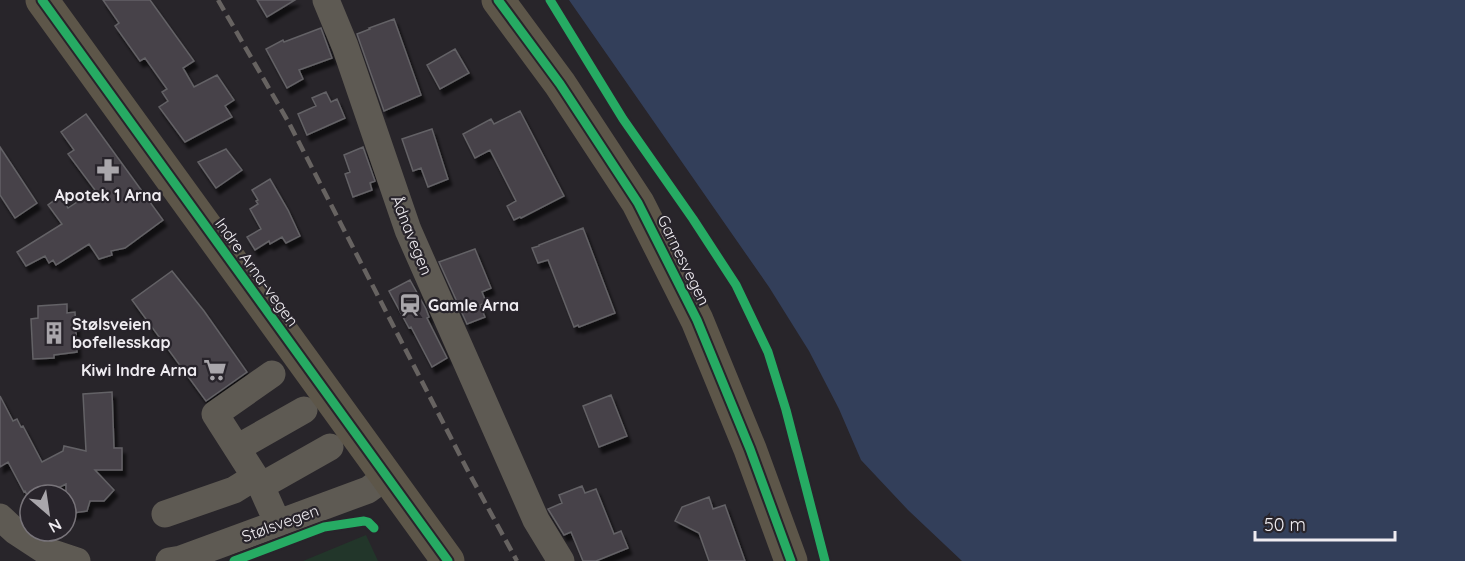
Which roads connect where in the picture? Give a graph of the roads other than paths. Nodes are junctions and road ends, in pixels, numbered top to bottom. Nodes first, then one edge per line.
1 (42, 0) edge
2 (326, 0) edge
3 (498, 0) edge
4 (272, 374) dead end
5 (304, 410) dead end
6 (330, 447) dead end
7 (237, 448) junction
8 (387, 476) junction
9 (258, 482) junction
10 (165, 514) dead end
11 (0, 517) edge
12 (278, 524) junction
13 (77, 561) edge
14 (170, 561) edge
15 (448, 561) edge
16 (561, 561) edge
17 (791, 561) edge

1 - 8 main road, Indre Arna-vegen
2 - 16 street, Ådnavegen
3 - 17 main road, Garnesvegen
4 - 7 street
5 - 7 street
6 - 9 street
7 - 9 street
8 - 12 street, Stølsvegen
8 - 15 main road, Indre Arna-vegen
9 - 10 street
9 - 12 street
11 - 13 street
12 - 14 street, Stølsvegen

